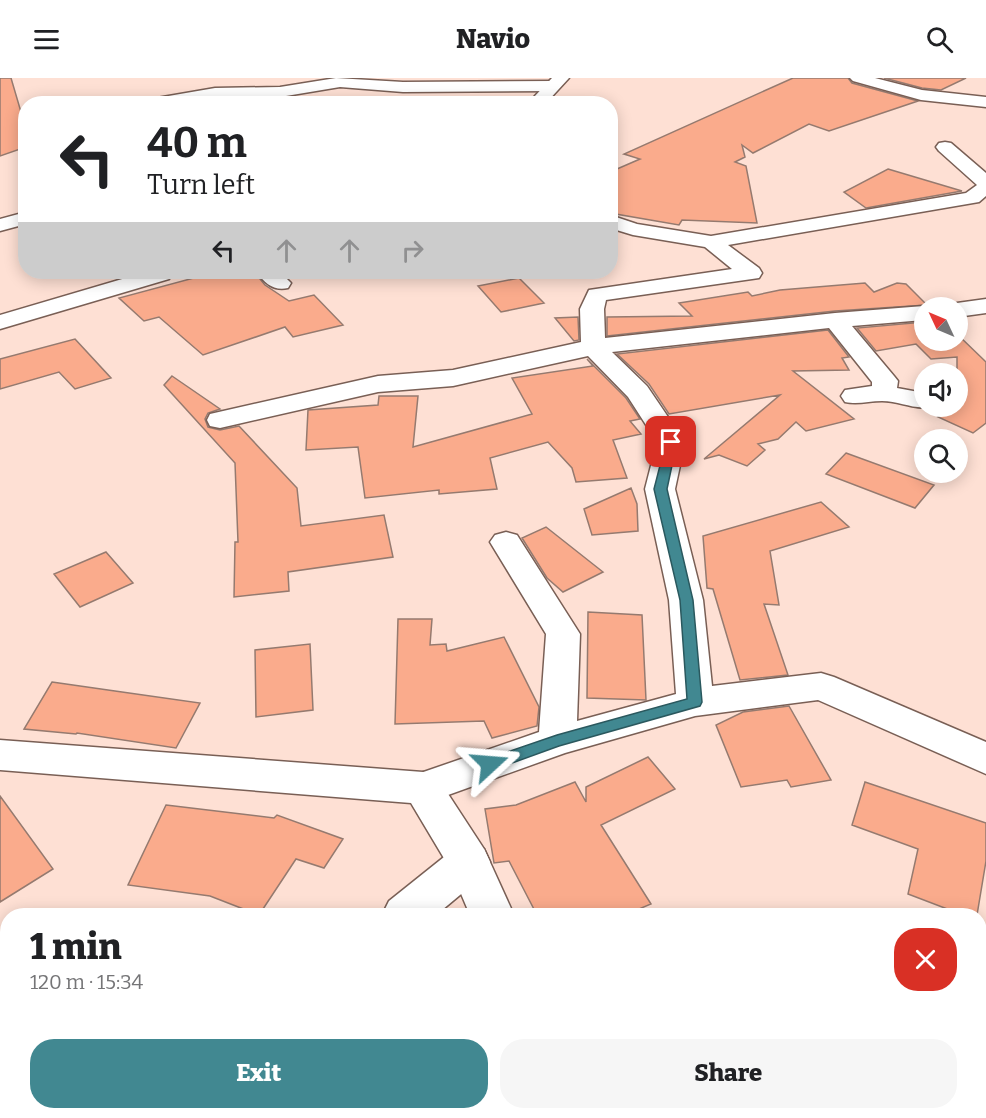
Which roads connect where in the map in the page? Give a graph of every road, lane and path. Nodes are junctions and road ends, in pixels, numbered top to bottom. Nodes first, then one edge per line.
1 (858, 78) edge
2 (557, 82) edge
3 (198, 96) edge
4 (544, 96) edge
5 (986, 102) edge
6 (945, 147) dead end
7 (986, 185) edge
8 (18, 220) edge
9 (618, 224) edge
10 (0, 225) edge
11 (711, 242) junction
12 (144, 279) edge
13 (986, 306) edge
14 (968, 308) edge
15 (914, 314) edge
16 (835, 320) junction
17 (0, 322) edge
18 (593, 347) junction
19 (884, 393) junction
20 (854, 396) dead end
21 (914, 399) edge
22 (220, 420) dead end
23 (506, 542) dead end
24 (695, 702) junction
25 (557, 741) junction
26 (0, 755) edge
27 (986, 759) edge
28 (423, 788) junction
29 (469, 862) junction
30 (413, 908) edge
31 (489, 908) edge

1 - 5 street
2 - 3 street
2 - 4 street
6 - 7 street
7 - 11 street
8 - 10 street
9 - 11 street
11 - 18 street
12 - 17 street
13 - 14 street
15 - 16 street
16 - 18 street
16 - 19 street
18 - 22 street
18 - 24 street
19 - 20 street
19 - 21 street
23 - 25 street
24 - 25 street
24 - 27 street
25 - 28 street
26 - 28 street
28 - 29 street
29 - 30 street
29 - 31 street

